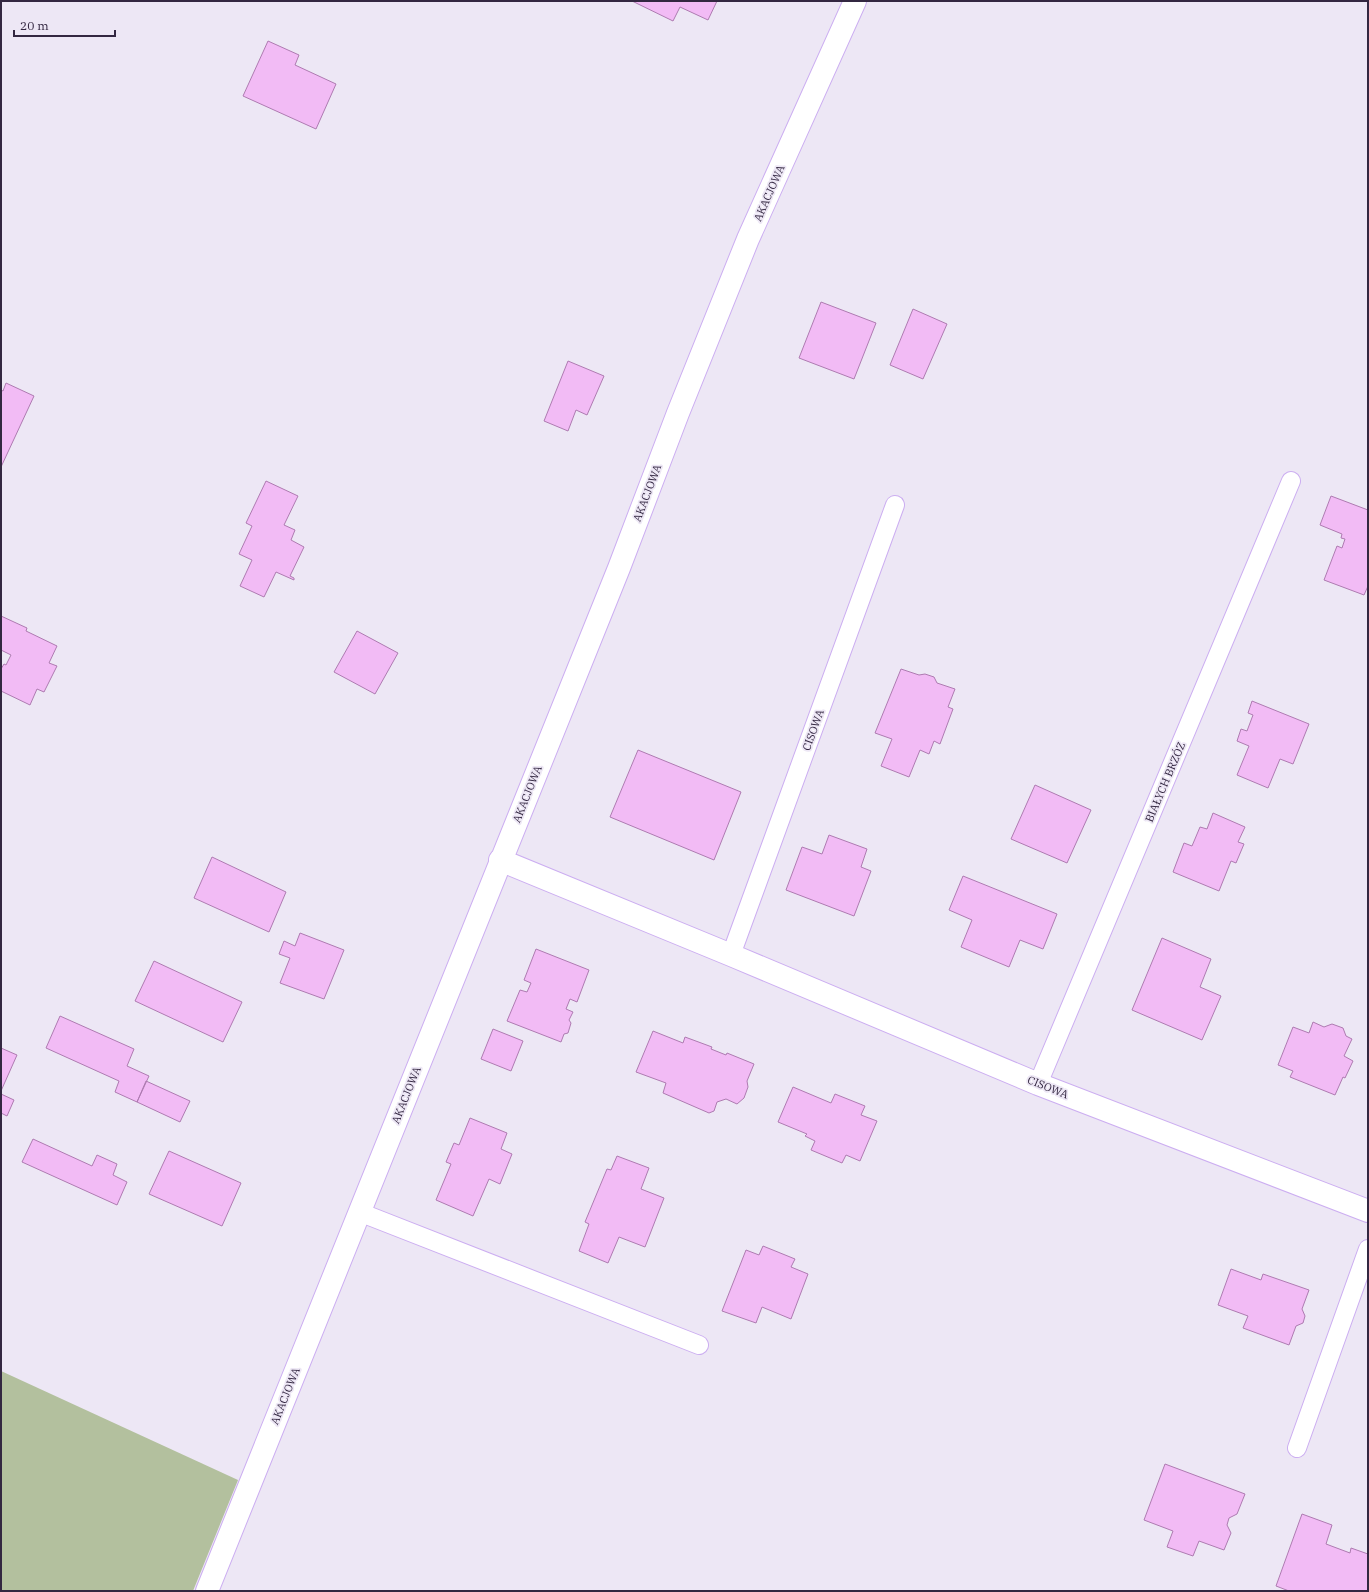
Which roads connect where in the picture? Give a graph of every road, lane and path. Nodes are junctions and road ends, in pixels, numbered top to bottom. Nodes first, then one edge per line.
1 (855, 1) edge
2 (1291, 481) dead end
3 (895, 505) dead end
4 (500, 860) junction
5 (731, 955) junction
6 (1038, 1084) junction
7 (1368, 1211) edge
8 (359, 1212) junction
9 (1368, 1249) edge
10 (699, 1344) dead end
11 (1297, 1448) dead end
12 (208, 1591) edge

1 - 4 street, AKACJOWA
2 - 6 lane, BIAŁYCH BRZÓZ
3 - 5 lane, CISOWA
4 - 5 street, CISOWA
4 - 8 street, AKACJOWA
5 - 6 street, CISOWA
6 - 7 street, CISOWA
8 - 10 lane
8 - 12 street, AKACJOWA
9 - 11 lane

